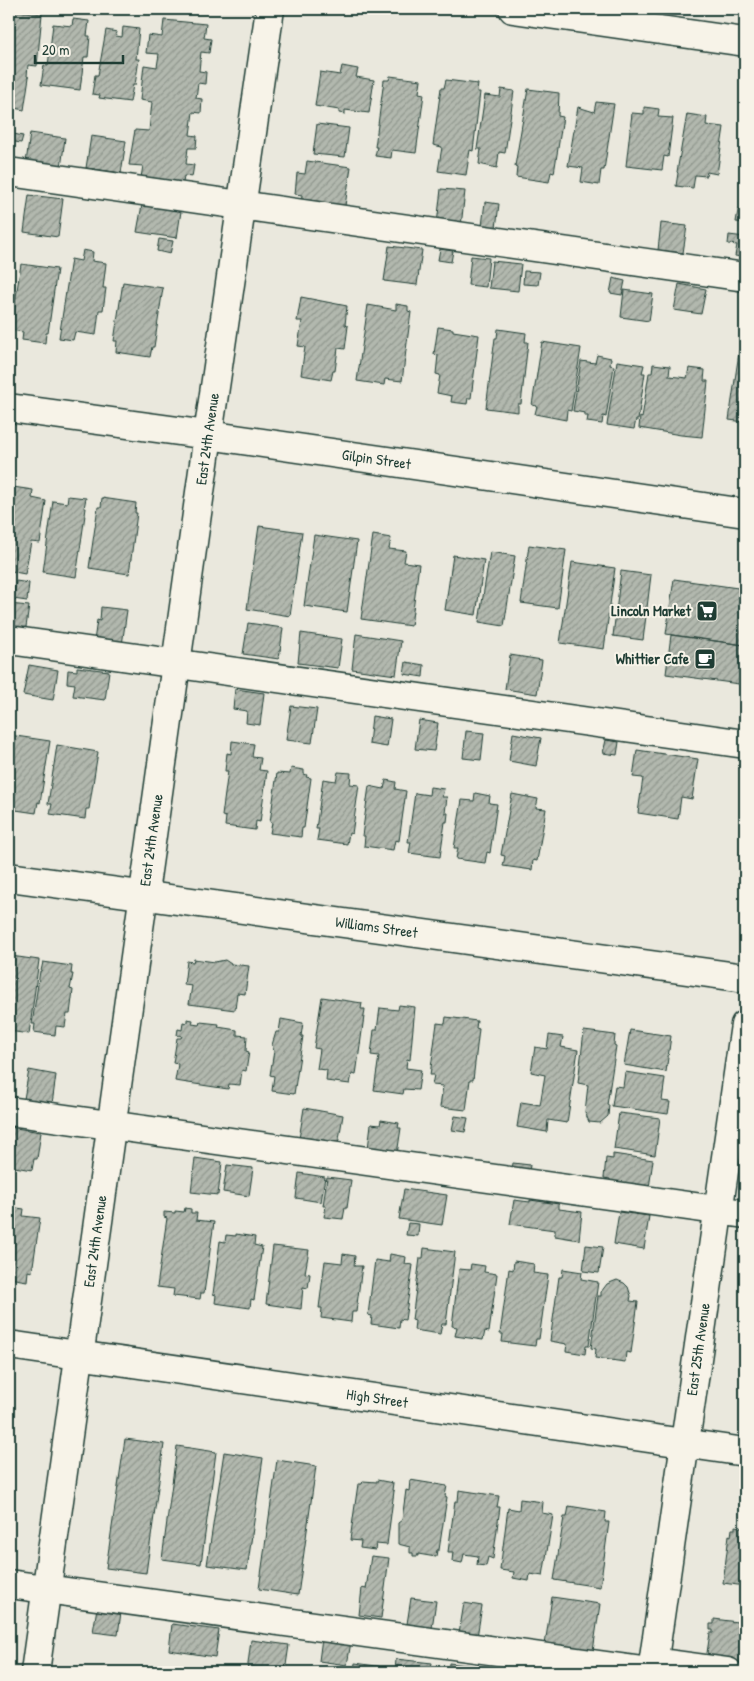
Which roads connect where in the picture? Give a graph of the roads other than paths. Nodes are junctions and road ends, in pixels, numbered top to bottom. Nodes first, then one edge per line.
1 (270, 9) edge
2 (513, 9) edge
3 (745, 42) edge
4 (9, 172) edge
5 (242, 205) junction
6 (745, 277) edge
7 (9, 408) edge
8 (208, 435) junction
9 (745, 513) edge
10 (9, 640) edge
11 (176, 664) junction
12 (745, 744) edge
13 (9, 877) edge
14 (145, 896) junction
15 (745, 978) edge
16 (745, 1025) edge
17 (9, 1111) edge
18 (111, 1125) junction
19 (719, 1210) junction
20 (745, 1214) edge
21 (9, 1345) edge
22 (79, 1355) junction
23 (685, 1444) junction
24 (745, 1452) edge
25 (9, 1584) edge
26 (46, 1589) junction
27 (652, 1669) edge
28 (35, 1672) edge
29 (728, 1672) edge

1 - 5 street, East 24th Avenue
2 - 3 street
4 - 5 street
5 - 6 street
5 - 8 street, East 24th Avenue
7 - 8 street, Gilpin Street
8 - 9 street, Gilpin Street
8 - 11 street, East 24th Avenue
10 - 11 street
11 - 12 street
11 - 14 street, East 24th Avenue
13 - 14 street, Williams Street
14 - 15 street, Williams Street
14 - 18 street, East 24th Avenue
16 - 19 street, East 25th Avenue
17 - 18 street
18 - 19 street
18 - 22 street, East 24th Avenue
19 - 20 street
19 - 23 street, East 25th Avenue
21 - 22 street, High Street
22 - 23 street, High Street
22 - 26 street, East 24th Avenue
23 - 24 street, High Street
23 - 27 street, East 25th Avenue
25 - 26 street
26 - 27 street
26 - 28 street, East 24th Avenue
27 - 29 street

